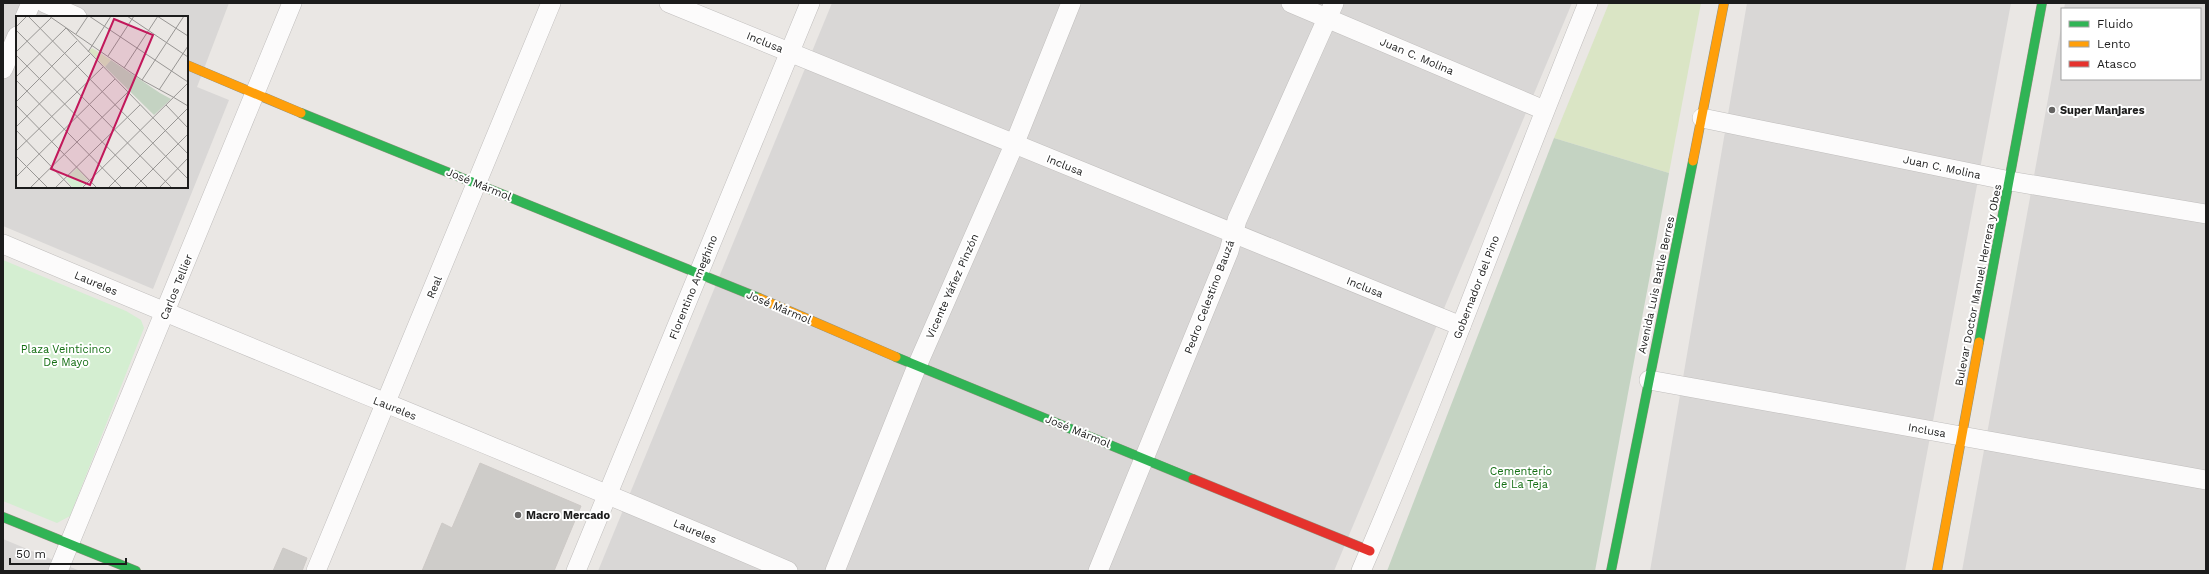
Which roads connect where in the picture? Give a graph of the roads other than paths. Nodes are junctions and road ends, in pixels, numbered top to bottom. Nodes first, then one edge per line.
1 (31, 3) edge
2 (45, 3) edge
3 (292, 3) edge
4 (551, 3) edge
5 (670, 3) edge
6 (810, 3) edge
7 (1071, 3) edge
8 (1291, 3) edge
9 (1588, 3) edge
10 (1724, 3) edge
11 (2042, 3) edge
12 (1331, 11) edge
13 (25, 16) edge
14 (75, 16) edge
15 (16, 38) edge
16 (790, 53) junction
17 (188, 65) edge
18 (3, 70) edge
19 (253, 94) junction
20 (1544, 110) junction
21 (1702, 118) junction
22 (1014, 145) junction
23 (2010, 181) junction
24 (477, 183) junction
25 (2206, 214) edge
26 (1233, 233) junction
27 (3, 244) edge
28 (699, 273) junction
29 (165, 313) junction
30 (1461, 326) junction
31 (917, 366) junction
32 (1649, 380) junction
33 (385, 404) junction
34 (1961, 436) junction
35 (1144, 457) junction
36 (2206, 480) edge
37 (609, 494) junction
38 (3, 516) edge
39 (69, 544) junction
40 (1370, 551) junction
41 (58, 571) edge
42 (136, 571) edge
43 (316, 571) edge
44 (576, 571) edge
45 (788, 571) edge
46 (835, 571) edge
47 (1098, 571) edge
48 (1361, 571) edge
49 (1611, 571) edge
50 (1937, 571) edge

1 - 13 street
2 - 14 street
3 - 19 street, Carlos Tellier
4 - 24 street, Real
5 - 16 street, Inclusa
6 - 16 street, Florentino Ameghino
7 - 22 street, Vicente Yáñez Pinzón
8 - 12 street, Juan C. Molina
9 - 20 street, Gobernador del Pino
10 - 21 main road, Avenida Luis Batlle Berres
11 - 23 main road, Bulevar Doctor Manuel Herrera y Obes
12 - 20 street, Juan C. Molina
12 - 26 street, Pedro Celestino Bauzá
15 - 18 street
16 - 22 street, Inclusa
16 - 28 street, Florentino Ameghino
17 - 19 main road, José Mármol
19 - 24 main road, José Mármol
19 - 29 street, Carlos Tellier
20 - 30 street, Gobernador del Pino
21 - 23 street, Juan C. Molina
21 - 32 main road, Avenida Luis Batlle Berres
22 - 26 street, Inclusa
22 - 31 street, Vicente Yáñez Pinzón
23 - 25 street, Juan C. Molina
23 - 34 main road, Bulevar Doctor Manuel Herrera y Obes
24 - 28 main road, José Mármol
24 - 33 street, Real
26 - 30 street, Inclusa
26 - 35 street, Pedro Celestino Bauzá
27 - 29 street, Laureles
28 - 31 main road, José Mármol
28 - 37 street, Florentino Ameghino
29 - 33 street, Laureles
29 - 39 street, Carlos Tellier
30 - 40 street, Gobernador del Pino
31 - 35 main road, José Mármol
31 - 46 street, Vicente Yáñez Pinzón
32 - 34 street, Inclusa
32 - 49 main road, Avenida Luis Batlle Berres
33 - 37 street, Laureles
33 - 43 street, Real
34 - 36 street, Inclusa
34 - 50 main road, Bulevar Doctor Manuel Herrera y Obes
35 - 40 main road, José Mármol
35 - 47 street, Pedro Celestino Bauzá
37 - 44 street, Florentino Ameghino
37 - 45 street, Laureles
38 - 39 main road
39 - 41 street, Carlos Tellier
39 - 42 main road
40 - 48 street, Gobernador del Pino

